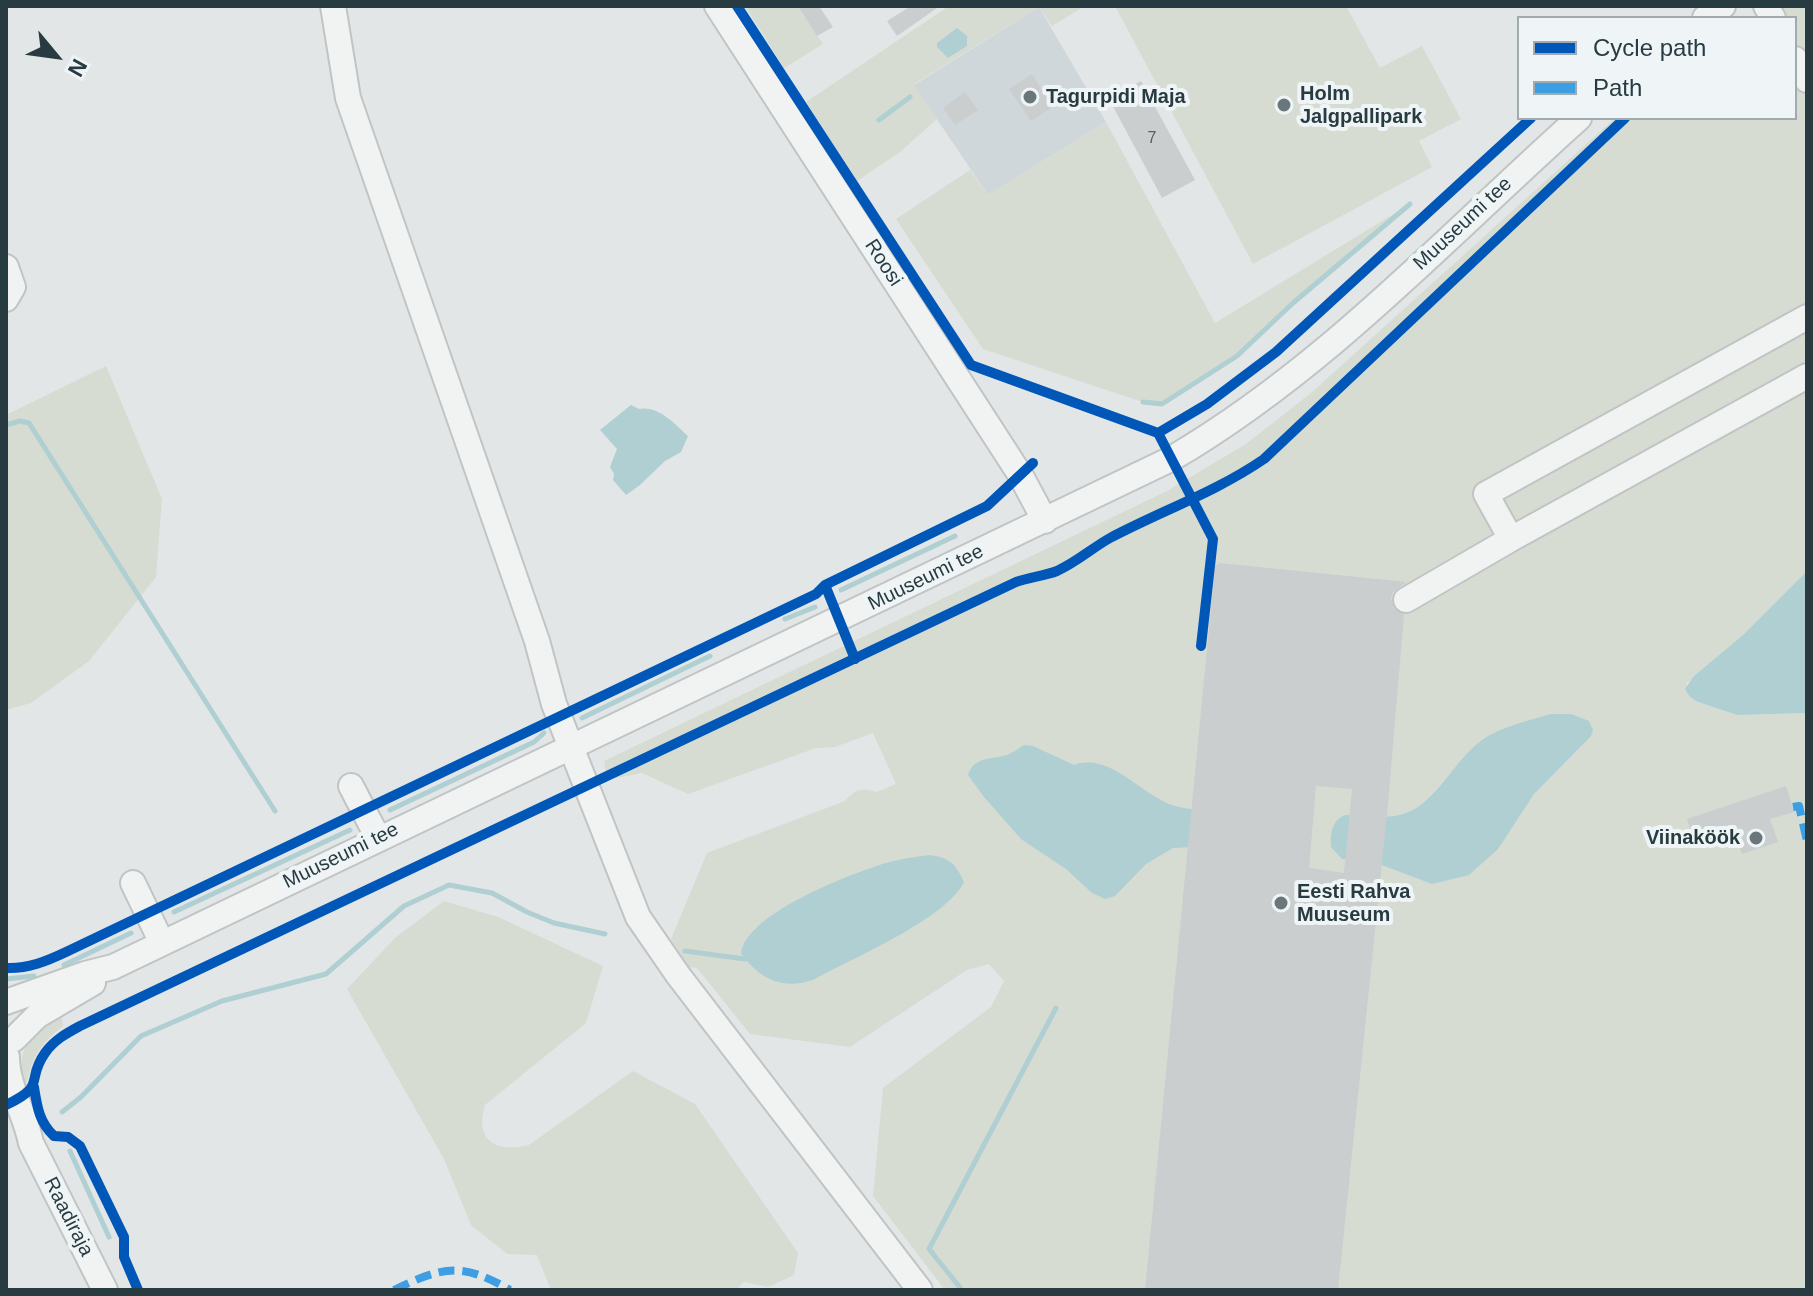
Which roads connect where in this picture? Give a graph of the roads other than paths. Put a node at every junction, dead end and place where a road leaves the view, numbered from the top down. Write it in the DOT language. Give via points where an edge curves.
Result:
graph roads {
  1 [pos="333,6"];
  2 [pos="717,6"];
  3 [pos="1797,62"];
  4 [pos="1807,80"];
  5 [pos="1577,120"];
  6 [pos="6,267"];
  7 [pos="6,299"];
  8 [pos="1807,317"];
  9 [pos="1807,376"];
  10 [pos="1045,521"];
  11 [pos="1511,539"];
  12 [pos="1406,600"];
  13 [pos="571,748"];
  14 [pos="351,786"];
  15 [pos="378,838"];
  16 [pos="133,883"];
  17 [pos="162,943"];
  18 [pos="113,967"];
  19 [pos="6,1002"];
  20 [pos="6,1010"];
  21 [pos="9,1051"];
  22 [pos="6,1115"];
  23 [pos="31,1143"];
  24 [pos="105,1290"];
  25 [pos="920,1290"];
  1 -- 13 [label="street" via="348,98"];
  2 -- 10 [label="street, Roosi"];
  3 -- 4 [label="street"];
  5 -- 10 [label="street, Muuseumi tee" via="1281,387 1171,459"];
  6 -- 7 [label="street" via="13,287"];
  8 -- 11 [label="street" via="1486,494"];
  9 -- 11 [label="street"];
  10 -- 13 [label="street, Muuseumi tee"];
  11 -- 12 [label="street"];
  13 -- 15 [label="street, Muuseumi tee"];
  13 -- 25 [label="street" via="638,917"];
  14 -- 15 [label="street"];
  15 -- 17 [label="street, Muuseumi tee"];
  16 -- 17 [label="street"];
  17 -- 18 [label="street, Muuseumi tee"];
  18 -- 19 [label="street, Muuseumi tee"];
  18 -- 21 [label="street, Muuseumi tee" via="37,1016"];
  20 -- 21 [label="street" via="14,1026"];
  21 -- 23 [label="street, Raadiraja" via="11,1085"];
  22 -- 23 [label="street, Raadiraja"];
  23 -- 24 [label="street, Raadiraja"];
}
